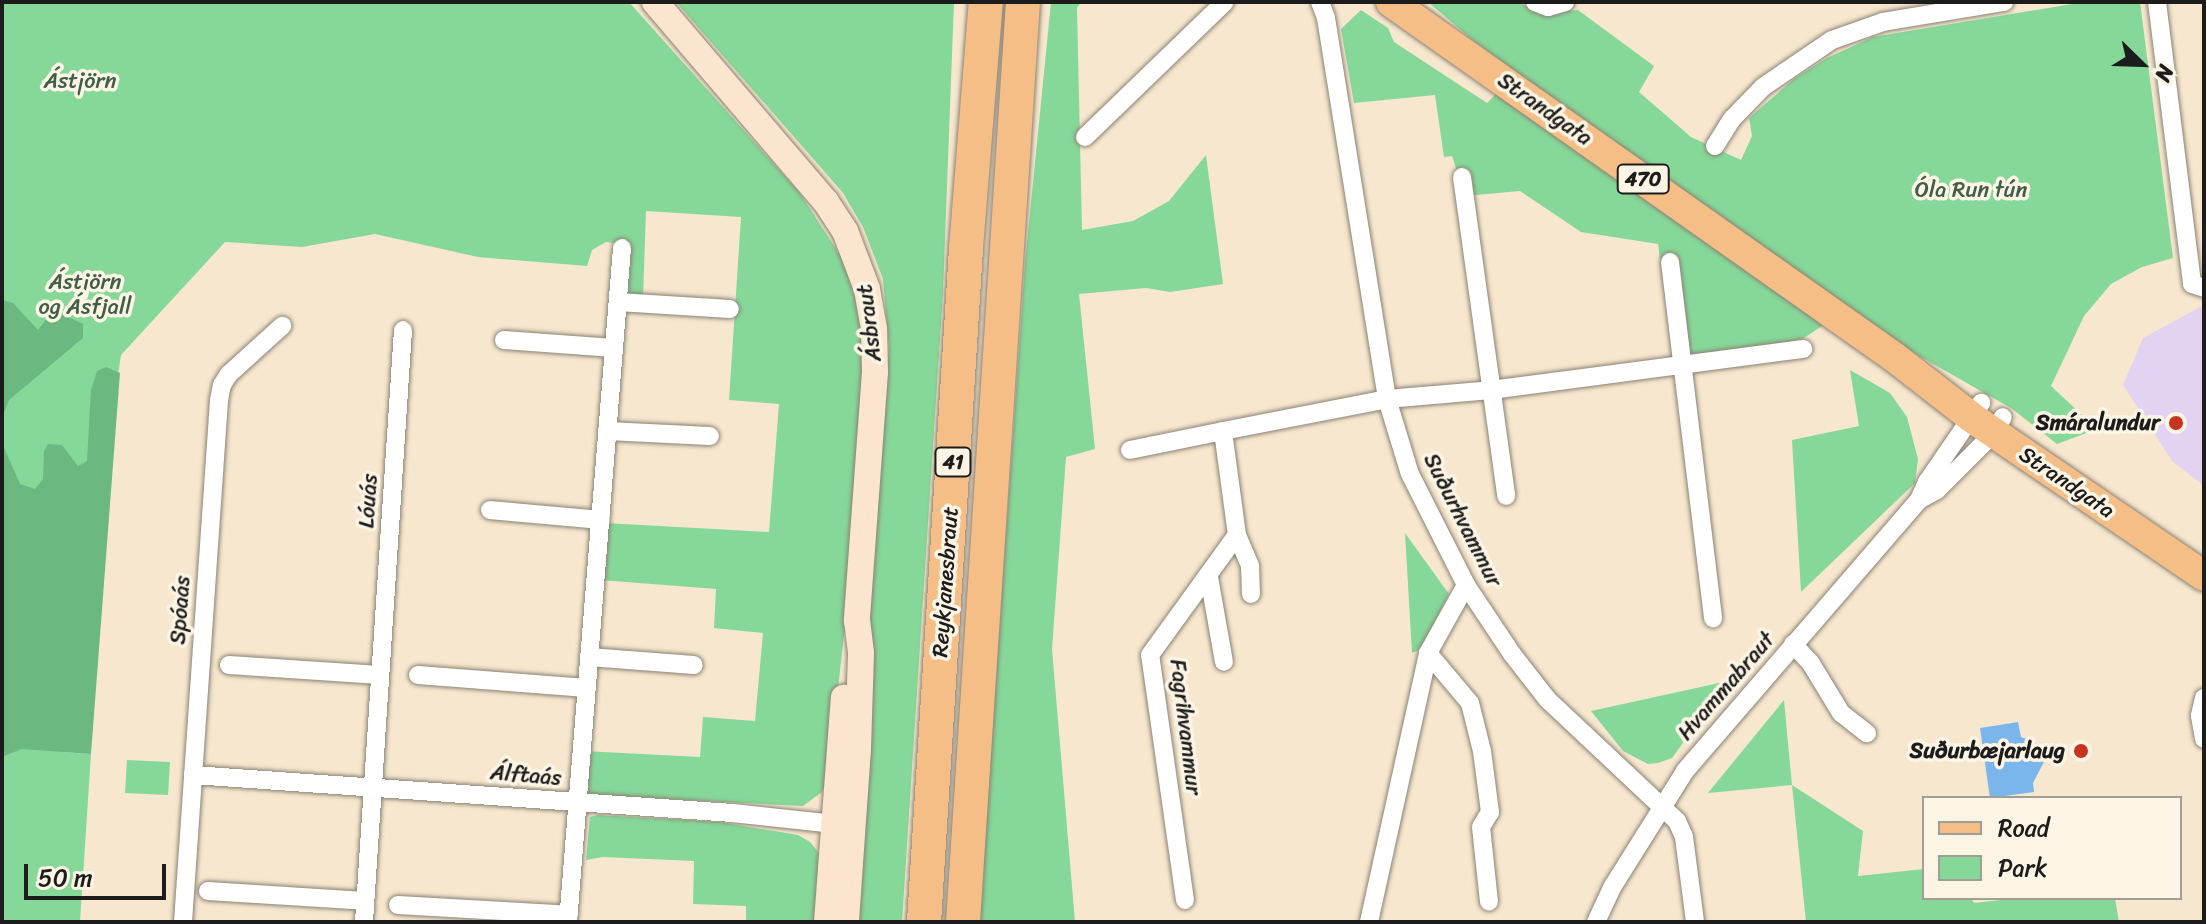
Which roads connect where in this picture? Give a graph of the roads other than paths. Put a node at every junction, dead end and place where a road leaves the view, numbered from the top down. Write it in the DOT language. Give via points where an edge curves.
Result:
graph roads {
  1 [pos="655,2"];
  2 [pos="986,2"];
  3 [pos="1023,2"];
  4 [pos="1225,2"];
  5 [pos="1320,2"];
  6 [pos="1391,2"];
  7 [pos="1535,2"];
  8 [pos="1565,2"];
  9 [pos="2004,2"];
  10 [pos="2157,2"];
  11 [pos="1085,137"];
  12 [pos="1715,146"];
  13 [pos="1462,177"];
  14 [pos="622,248"];
  15 [pos="1670,262"];
  16 [pos="2204,288"];
  17 [pos="618,302"];
  18 [pos="730,309"];
  19 [pos="282,326"];
  20 [pos="403,330"];
  21 [pos="504,340"];
  22 [pos="614,348"];
  23 [pos="1803,349"];
  24 [pos="1682,365"];
  25 [pos="1491,390"];
  26 [pos="1387,399"];
  27 [pos="1987,417"];
  28 [pos="607,431"];
  29 [pos="1223,431"];
  30 [pos="710,436"];
  31 [pos="1130,450"];
  32 [pos="1506,496"];
  33 [pos="1919,500"];
  34 [pos="490,510"];
  35 [pos="601,520"];
  36 [pos="1237,535"];
  37 [pos="2196,557"];
  38 [pos="1209,577"];
  39 [pos="1466,585"];
  40 [pos="2204,592"];
  41 [pos="1251,594"];
  42 [pos="1713,618"];
  43 [pos="1793,644"];
  44 [pos="1428,653"];
  45 [pos="589,657"];
  46 [pos="1224,662"];
  47 [pos="229,665"];
  48 [pos="694,665"];
  49 [pos="380,675"];
  50 [pos="418,675"];
  51 [pos="587,688"];
  52 [pos="2204,698"];
  53 [pos="1867,733"];
  54 [pos="2204,739"];
  55 [pos="193,775"];
  56 [pos="373,787"];
  57 [pos="578,803"];
  58 [pos="1661,806"];
  59 [pos="843,825"];
  60 [pos="208,891"];
  61 [pos="1185,900"];
  62 [pos="365,901"];
  63 [pos="1489,902"];
  64 [pos="398,905"];
  65 [pos="568,918"];
  66 [pos="183,922"];
  67 [pos="364,922"];
  68 [pos="827,922"];
  69 [pos="846,922"];
  70 [pos="924,922"];
  71 [pos="963,922"];
  72 [pos="1369,922"];
  73 [pos="1596,922"];
  74 [pos="1695,922"];
  1 -- 59 [label="street, Ásbraut" via="804,173 845,231 871,308 875,372 857,620 848,650"];
  2 -- 70 [label="highway, Reykjanesbraut / 41"];
  3 -- 71 [label="highway, Reykjanesbraut / 41"];
  4 -- 11 [label="street"];
  5 -- 26 [label="street, Suðurhvammur"];
  6 -- 27 [label="main road, Strandgata / 470"];
  7 -- 8 [label="street" via="1548,7"];
  9 -- 12 [label="street" via="1883,22 1832,40 1763,87"];
  10 -- 16 [label="street" via="2192,284"];
  13 -- 25 [label="street"];
  14 -- 17 [label="street"];
  15 -- 24 [label="street"];
  17 -- 18 [label="street"];
  17 -- 22 [label="street"];
  19 -- 55 [label="street, Spóaás" via="222,385"];
  20 -- 49 [label="street, Lóuás"];
  21 -- 22 [label="street"];
  22 -- 28 [label="street"];
  23 -- 24 [label="street"];
  24 -- 25 [label="street"];
  24 -- 42 [label="street"];
  25 -- 26 [label="street"];
  25 -- 32 [label="street"];
  26 -- 29 [label="street"];
  26 -- 39 [label="street, Suðurhvammur" via="1410,474"];
  27 -- 33 [label="street, Hvammabraut" via="1927,482"];
  27 -- 33 [label="street, Hvammabraut" via="1937,490"];
  27 -- 37 [label="main road, Strandgata / 470"];
  28 -- 30 [label="street"];
  28 -- 35 [label="street"];
  29 -- 31 [label="street"];
  29 -- 36 [label="street"];
  33 -- 43 [label="street, Hvammabraut"];
  34 -- 35 [label="street"];
  35 -- 45 [label="street"];
  36 -- 38 [label="street, Fagrihvammur"];
  36 -- 41 [label="street" via="1250,566"];
  37 -- 40 [label="main road, Strandgata"];
  38 -- 46 [label="street, Fagrihvammur"];
  38 -- 61 [label="street, Fagrihvammur" via="1150,655"];
  39 -- 44 [label="street"];
  39 -- 58 [label="street, Suðurhvammur" via="1548,700"];
  43 -- 53 [label="street" via="1841,713"];
  43 -- 58 [label="street, Hvammabraut"];
  44 -- 63 [label="street" via="1470,703 1482,751 1490,812 1481,827"];
  44 -- 72 [label="street"];
  45 -- 48 [label="street"];
  45 -- 51 [label="street"];
  47 -- 49 [label="street"];
  49 -- 56 [label="street, Lóuás"];
  50 -- 51 [label="street"];
  51 -- 57 [label="street"];
  52 -- 54 [label="street"];
  55 -- 56 [label="street, Álftaás"];
  55 -- 66 [label="street, Spóaás"];
  56 -- 57 [label="street, Álftaás"];
  56 -- 62 [label="street, Lóuás"];
  57 -- 59 [label="street, Álftaás"];
  57 -- 65 [label="street"];
  58 -- 73 [label="street, Hvammabraut"];
  58 -- 74 [label="street, Suðurhvammur" via="1684,837"];
  59 -- 68 [label="street, Ásbraut"];
  59 -- 69 [label="street, Ásbraut"];
  60 -- 62 [label="street"];
  62 -- 67 [label="street, Lóuás"];
  64 -- 65 [label="street"];
}
